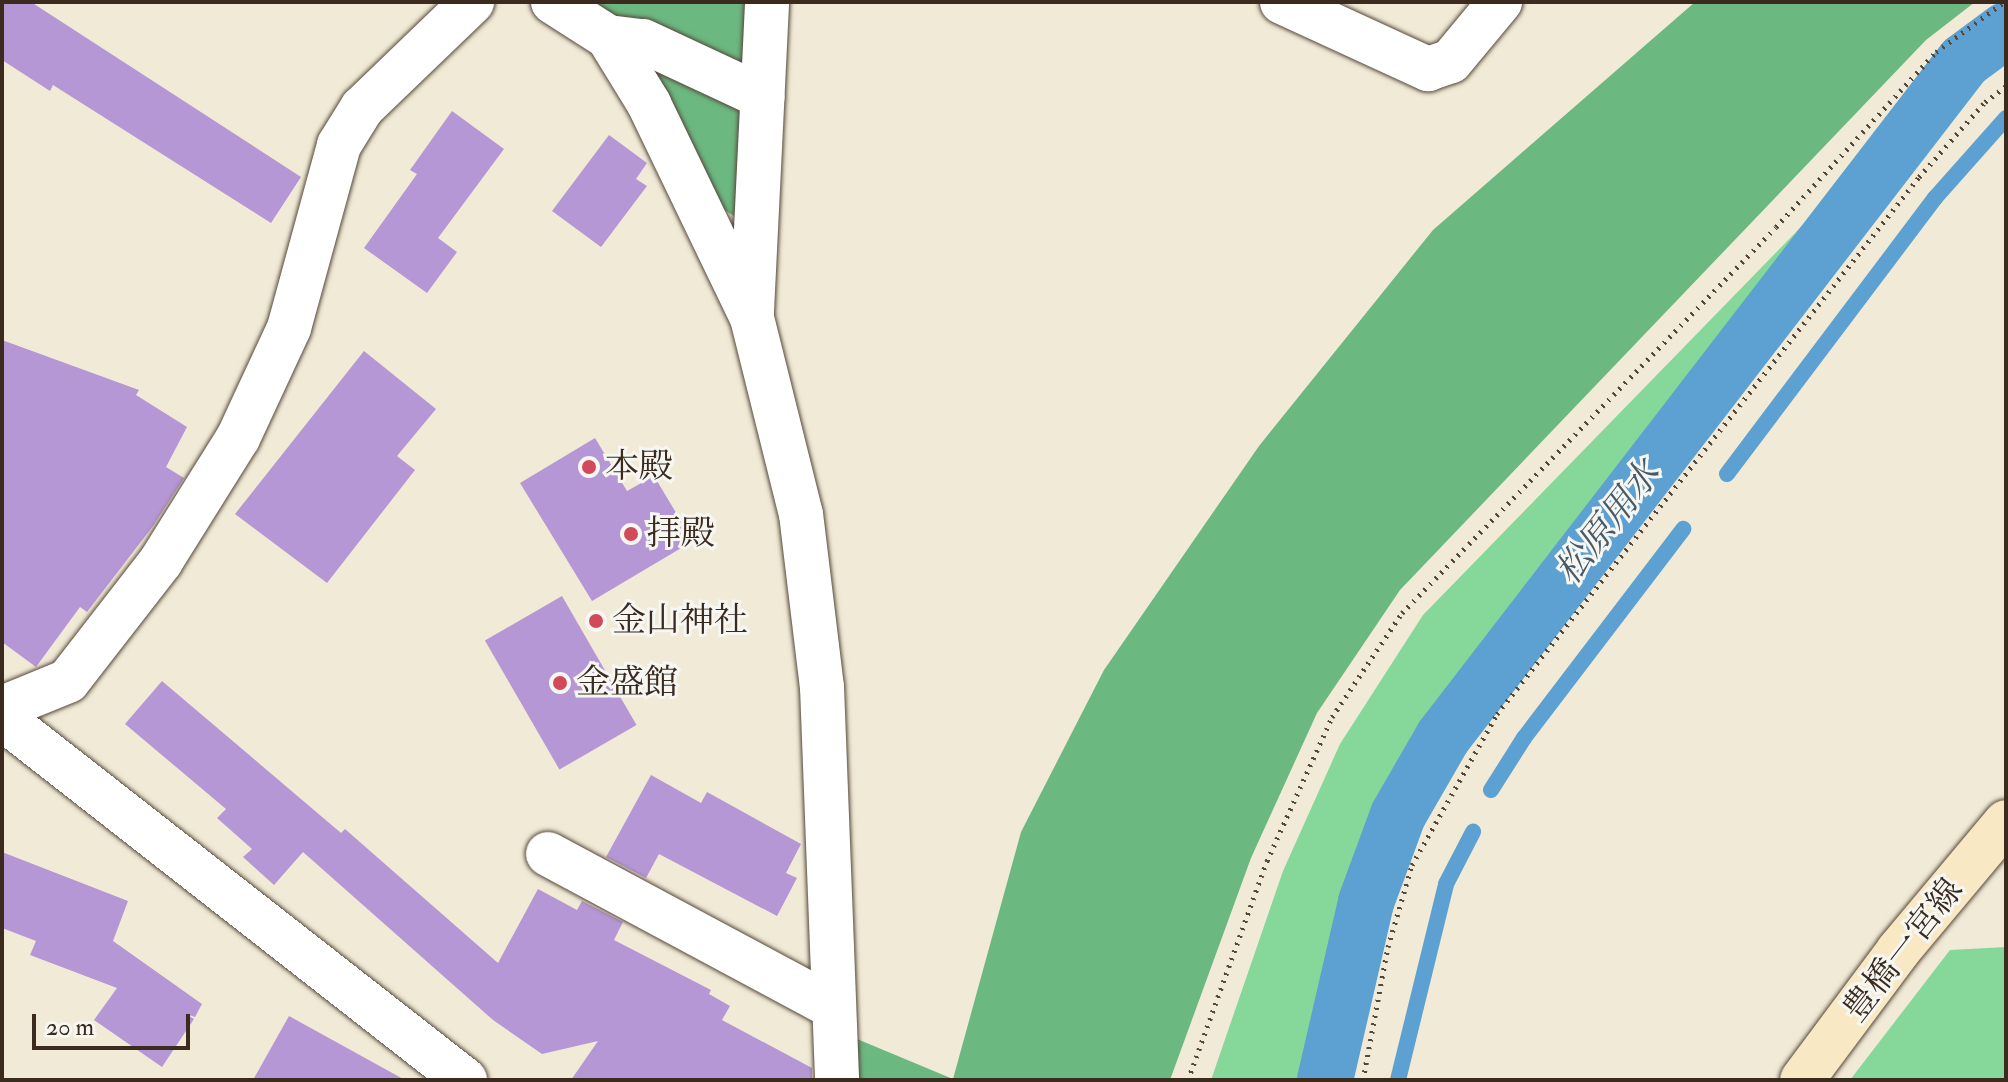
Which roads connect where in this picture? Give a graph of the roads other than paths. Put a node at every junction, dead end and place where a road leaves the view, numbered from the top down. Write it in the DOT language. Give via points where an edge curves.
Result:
graph roads {
  1 [pos="472,2"];
  2 [pos="553,2"];
  3 [pos="767,2"];
  4 [pos="1282,2"];
  5 [pos="1500,2"];
  6 [pos="608,37"];
  7 [pos="763,97"];
  8 [pos="752,318"];
  9 [pos="2,708"];
  10 [pos="2,718"];
  11 [pos="2006,822"];
  12 [pos="548,854"];
  13 [pos="832,1006"];
  14 [pos="465,1080"];
  15 [pos="837,1080"];
  16 [pos="1802,1080"];
  1 -- 9 [label="street" via="362,108 339,145 289,328 238,438 161,561 68,681"];
  2 -- 6 [label="street"];
  3 -- 7 [label="street"];
  4 -- 5 [label="street" via="1428,69 1451,61"];
  6 -- 7 [label="street" via="643,41"];
  6 -- 8 [label="street" via="649,104"];
  7 -- 8 [label="street"];
  8 -- 13 [label="street" via="801,514 822,687"];
  10 -- 14 [label="street"];
  11 -- 16 [label="main road, 豊橋一宮線" via="1898,951"];
  12 -- 13 [label="street"];
  13 -- 15 [label="street"];
}
